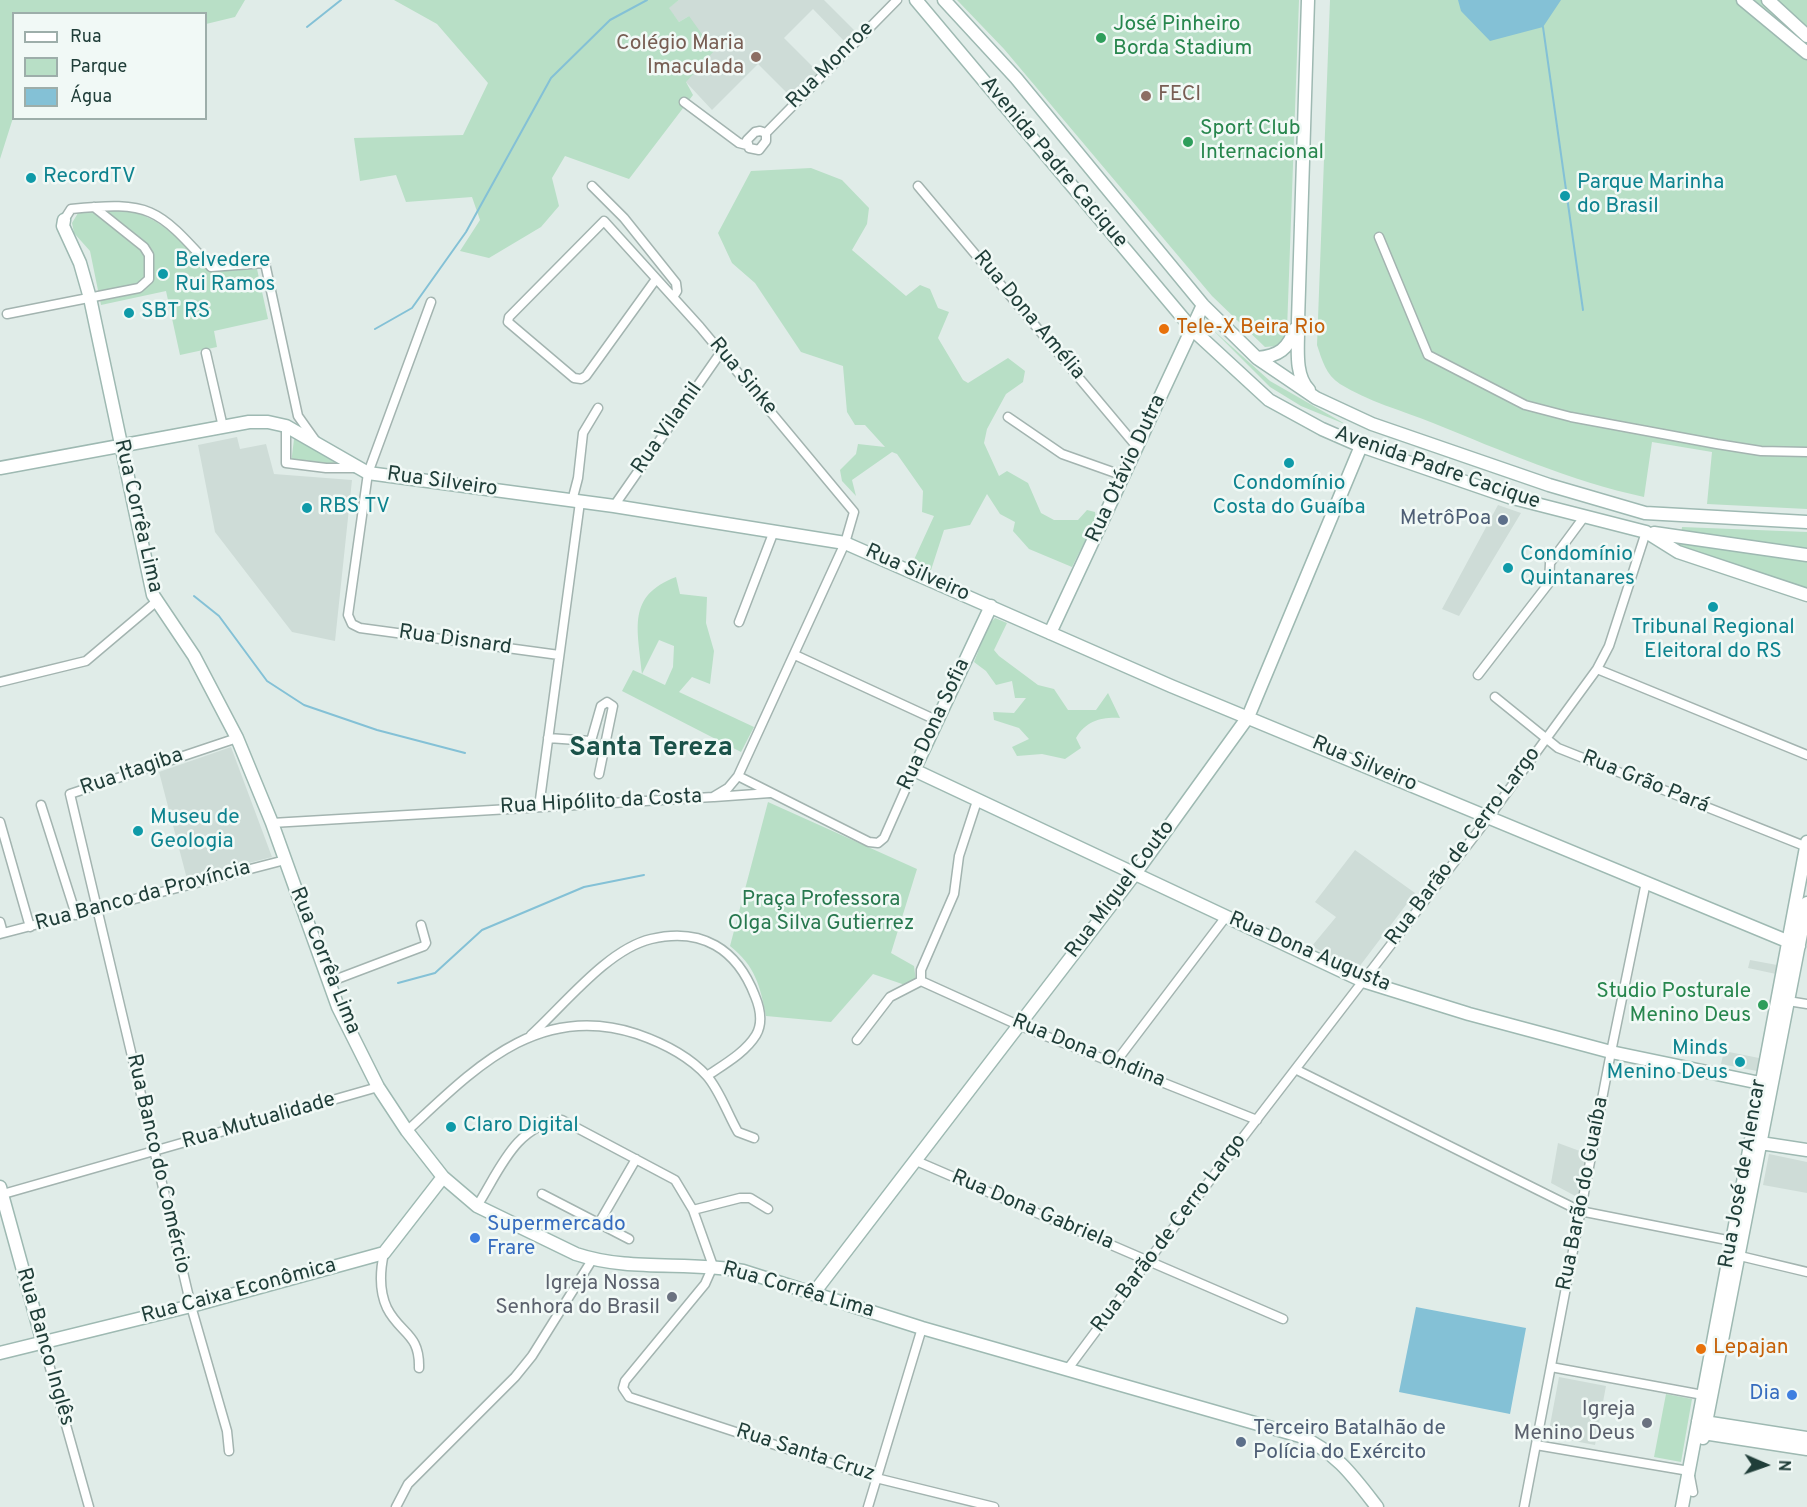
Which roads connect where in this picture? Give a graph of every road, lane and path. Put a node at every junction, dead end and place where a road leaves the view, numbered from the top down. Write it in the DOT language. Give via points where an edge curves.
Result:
graph roads {
  1 [pos="897,0"];
  2 [pos="916,0"];
  3 [pos="944,0"];
  4 [pos="1308,0"];
  5 [pos="1743,0"];
  6 [pos="1768,0"];
  7 [pos="1807,36"];
  8 [pos="1807,53"];
  9 [pos="684,102"];
  10 [pos="766,133"];
  11 [pos="747,145"];
  12 [pos="592,186"];
  13 [pos="918,186"];
  14 [pos="94,207"];
  15 [pos="64,220"];
  16 [pos="1379,237"];
  17 [pos="656,279"];
  18 [pos="673,297"];
  19 [pos="90,298"];
  20 [pos="431,302"];
  21 [pos="1203,305"];
  22 [pos="7,314"];
  23 [pos="1298,321"];
  24 [pos="1192,330"];
  25 [pos="721,352"];
  26 [pos="206,353"];
  27 [pos="1257,358"];
  28 [pos="1316,398"];
  29 [pos="597,408"];
  30 [pos="1008,417"];
  31 [pos="286,426"];
  32 [pos="223,427"];
  33 [pos="315,440"];
  34 [pos="120,445"];
  35 [pos="1362,446"];
  36 [pos="1137,447"];
  37 [pos="1807,453"];
  38 [pos="0,468"];
  39 [pos="364,470"];
  40 [pos="1124,476"];
  41 [pos="576,501"];
  42 [pos="614,506"];
  43 [pos="1584,517"];
  44 [pos="1807,522"];
  45 [pos="774,531"];
  46 [pos="1646,532"];
  47 [pos="845,543"];
  48 [pos="1807,555"];
  49 [pos="1807,595"];
  50 [pos="156,602"];
  51 [pos="991,606"];
  52 [pos="739,622"];
  53 [pos="1050,633"];
  54 [pos="559,655"];
  55 [pos="795,655"];
  56 [pos="1598,669"];
  57 [pos="1478,675"];
  58 [pos="0,682"];
  59 [pos="1495,697"];
  60 [pos="1248,717"];
  61 [pos="936,720"];
  62 [pos="237,738"];
  63 [pos="548,738"];
  64 [pos="1546,738"];
  65 [pos="1807,755"];
  66 [pos="914,770"];
  67 [pos="599,774"];
  68 [pos="738,776"];
  69 [pos="770,793"];
  70 [pos="713,797"];
  71 [pos="977,801"];
  72 [pos="41,805"];
  73 [pos="539,807"];
  74 [pos="1489,817"];
  75 [pos="0,822"];
  76 [pos="272,823"];
  77 [pos="1807,845"];
  78 [pos="285,860"];
  79 [pos="1134,875"];
  80 [pos="1646,882"];
  81 [pos="1807,903"];
  82 [pos="97,909"];
  83 [pos="76,915"];
  84 [pos="1225,918"];
  85 [pos="0,922"];
  86 [pos="421,925"];
  87 [pos="30,927"];
  88 [pos="2,934"];
  89 [pos="1793,944"];
  90 [pos="921,981"];
  91 [pos="1363,981"];
  92 [pos="329,982"];
  93 [pos="1788,1001"];
  94 [pos="1807,1004"];
  95 [pos="1018,1025"];
  96 [pos="531,1035"];
  97 [pos="857,1040"];
  98 [pos="1611,1052"];
  99 [pos="1115,1063"];
  100 [pos="1297,1070"];
  101 [pos="707,1077"];
  102 [pos="1760,1083"];
  103 [pos="378,1087"];
  104 [pos="1257,1120"];
  105 [pos="407,1131"];
  106 [pos="754,1138"];
  107 [pos="1755,1142"];
  108 [pos="1807,1150"];
  109 [pos="154,1152"];
  110 [pos="636,1160"];
  111 [pos="914,1160"];
  112 [pos="443,1177"];
  113 [pos="1,1192"];
  114 [pos="542,1194"];
  115 [pos="477,1206"];
  116 [pos="693,1209"];
  117 [pos="768,1209"];
  118 [pos="1580,1211"];
  119 [pos="599,1223"];
  120 [pos="629,1239"];
  121 [pos="1737,1242"];
  122 [pos="384,1253"];
  123 [pos="1740,1256"];
  124 [pos="592,1260"];
  125 [pos="1148,1261"];
  126 [pos="713,1266"];
  127 [pos="1807,1272"];
  128 [pos="813,1294"];
  129 [pos="191,1306"];
  130 [pos="1283,1319"];
  131 [pos="922,1328"];
  132 [pos="43,1343"];
  133 [pos="0,1353"];
  134 [pos="1551,1367"];
  135 [pos="419,1368"];
  136 [pos="1067,1370"];
  137 [pos="1702,1395"];
  138 [pos="1701,1427"];
  139 [pos="1807,1438"];
  140 [pos="1536,1445"];
  141 [pos="1807,1449"];
  142 [pos="229,1451"];
  143 [pos="1689,1471"];
  144 [pos="876,1478"];
  145 [pos="1693,1492"];
  146 [pos="89,1507"];
  147 [pos="396,1507"];
  148 [pos="868,1507"];
  149 [pos="994,1507"];
  150 [pos="1377,1507"];
  151 [pos="1524,1507"];
  152 [pos="1682,1507"];
  153 [pos="1690,1507"];
  1 -- 10 [label="street, Rua Monroe"];
  2 -- 24 [label="street, Avenida Padre Cacique"];
  3 -- 21 [label="street, Avenida Padre Cacique" via="1016,78"];
  4 -- 23 [label="street"];
  5 -- 8 [label="street"];
  6 -- 7 [label="street"];
  9 -- 11 [label="street"];
  10 -- 11 [label="street, Rua Monroe" via="755,132"];
  10 -- 11 [label="street, Rua Monroe" via="766,141 759,150"];
  12 -- 18 [label="street" via="619,212 676,283"];
  13 -- 36 [label="street, Rua Dona Amélia"];
  14 -- 15 [label="street" via="71,209"];
  14 -- 19 [label="street" via="144,247 150,270 149,279 139,288"];
  14 -- 33 [label="street" via="120,205 149,210 173,225 211,267 265,263 298,416"];
  15 -- 19 [label="street, Rua Corrêa Lima"];
  16 -- 37 [label="street" via="1428,355 1525,405 1721,445"];
  17 -- 17 [label="street, Rua Sinke" via="581,379 574,378 508,322 604,220"];
  17 -- 18 [label="street, Rua Sinke"];
  18 -- 25 [label="street, Rua Sinke"];
  19 -- 22 [label="street"];
  19 -- 34 [label="street, Rua Corrêa Lima"];
  20 -- 39 [label="street"];
  21 -- 24 [label="street, Rua Otávio Dutra"];
  21 -- 27 [label="street, Avenida Padre Cacique"];
  23 -- 27 [label="street" via="1290,344 1280,353"];
  23 -- 28 [label="street" via="1301,379"];
  24 -- 35 [label="street, Avenida Padre Cacique" via="1269,399"];
  24 -- 36 [label="street, Rua Otávio Dutra"];
  25 -- 42 [label="street, Rua Vilamil"];
  25 -- 47 [label="street, Rua Sinke" via="851,506 854,519"];
  26 -- 32 [label="street"];
  27 -- 28 [label="street, Avenida Padre Cacique"];
  28 -- 44 [label="street, Avenida Padre Cacique" via="1372,424 1549,485 1645,513"];
  29 -- 41 [label="street" via="583,433"];
  30 -- 40 [label="street" via="1062,454"];
  31 -- 32 [label="street, Rua Silveiro" via="268,422"];
  31 -- 33 [label="street, Rua Silveiro"];
  31 -- 39 [label="street" via="286,463"];
  32 -- 34 [label="street, Rua Silveiro"];
  33 -- 39 [label="street, Rua Silveiro"];
  34 -- 38 [label="street, Rua Silveiro"];
  34 -- 50 [label="street, Rua Corrêa Lima"];
  35 -- 43 [label="street, Avenida Padre Cacique" via="1509,497"];
  35 -- 60 [label="street, Rua Miguel Couto"];
  36 -- 40 [label="street, Rua Otávio Dutra"];
  39 -- 41 [label="street, Rua Silveiro"];
  39 -- 54 [label="street, Rua Disnard" via="348,615 352,624"];
  40 -- 53 [label="street, Rua Otávio Dutra"];
  41 -- 42 [label="street, Rua Silveiro"];
  41 -- 54 [label="street"];
  42 -- 45 [label="street, Rua Silveiro"];
  43 -- 46 [label="street, Avenida Padre Cacique"];
  43 -- 57 [label="street" via="1550,563 1549,583"];
  45 -- 47 [label="street, Rua Silveiro"];
  45 -- 52 [label="street"];
  46 -- 48 [label="street"];
  46 -- 49 [label="street, Avenida Padre Cacique" via="1678,552"];
  46 -- 56 [label="street, Rua Barão de Cerro Largo"];
  47 -- 51 [label="street, Rua Silveiro"];
  47 -- 55 [label="street, Rua Hipólito da Costa"];
  50 -- 58 [label="street" via="86,661"];
  50 -- 62 [label="street, Rua Corrêa Lima" via="194,656"];
  51 -- 53 [label="street, Rua Silveiro"];
  51 -- 61 [label="street, Rua Dona Sofia"];
  53 -- 60 [label="street, Rua Silveiro"];
  54 -- 63 [label="street"];
  55 -- 61 [label="street"];
  55 -- 68 [label="street, Rua Hipólito da Costa"];
  56 -- 64 [label="street, Rua Barão de Cerro Largo"];
  56 -- 65 [label="street"];
  59 -- 64 [label="street, Rua Grão Pará"];
  60 -- 74 [label="street, Rua Silveiro"];
  60 -- 79 [label="street, Rua Miguel Couto"];
  61 -- 66 [label="street, Rua Dona Sofia"];
  62 -- 76 [label="street, Rua Corrêa Lima"];
  62 -- 82 [label="street, Rua Itagiba" via="70,794"];
  63 -- 67 [label="street" via="591,741 601,706 607,702 613,706"];
  63 -- 73 [label="street"];
  64 -- 74 [label="street, Rua Barão de Cerro Largo"];
  64 -- 77 [label="street, Rua Grão Pará" via="1558,748"];
  66 -- 69 [label="street, Rua Dona Sofia" via="884,838 878,843"];
  66 -- 71 [label="street, Rua Dona Augusta"];
  68 -- 69 [label="street"];
  68 -- 70 [label="street, Rua Hipólito da Costa"];
  69 -- 70 [label="street"];
  70 -- 73 [label="street, Rua Hipólito da Costa"];
  71 -- 79 [label="street, Rua Dona Augusta"];
  71 -- 90 [label="street" via="959,856 954,894 921,970"];
  72 -- 83 [label="street"];
  73 -- 76 [label="street, Rua Hipólito da Costa"];
  74 -- 80 [label="street, Rua Silveiro"];
  74 -- 91 [label="street, Rua Barão de Cerro Largo"];
  75 -- 87 [label="street"];
  76 -- 78 [label="street, Rua Corrêa Lima"];
  77 -- 89 [label="street, Rua José de Alencar"];
  78 -- 82 [label="street, Rua Banco da Província"];
  78 -- 92 [label="street, Rua Corrêa Lima"];
  79 -- 84 [label="street, Rua Dona Augusta"];
  79 -- 95 [label="street, Rua Miguel Couto"];
  80 -- 89 [label="street, Rua Silveiro"];
  80 -- 98 [label="street, Rua Barão do Guaíba"];
  81 -- 89 [label="street, Rua José de Alencar"];
  82 -- 83 [label="street, Rua Banco da Província"];
  82 -- 109 [label="street, Rua Banco do Comércio"];
  83 -- 87 [label="street, Rua Banco da Província"];
  84 -- 91 [label="street, Rua Dona Augusta"];
  84 -- 99 [label="street"];
  85 -- 88 [label="street"];
  86 -- 92 [label="street" via="424,946"];
  87 -- 88 [label="street, Rua Banco da Província"];
  89 -- 93 [label="street, Rua José de Alencar"];
  89 -- 102 [label="street, Rua José de Alencar"];
  90 -- 95 [label="street, Rua Dona Ondina"];
  90 -- 97 [label="street" via="890,997"];
  91 -- 98 [label="street, Rua Dona Augusta"];
  91 -- 100 [label="street, Rua Barão de Cerro Largo"];
  92 -- 103 [label="street, Rua Corrêa Lima"];
  93 -- 94 [label="street"];
  93 -- 107 [label="street, Rua José de Alencar"];
  95 -- 99 [label="street, Rua Dona Ondina"];
  95 -- 111 [label="street, Rua Miguel Couto"];
  96 -- 101 [label="street" via="573,1026 627,1031 672,1047"];
  96 -- 101 [label="street" via="614,956 650,939 689,937 705,941 735,959 746,973 760,1017 757,1034 745,1048"];
  96 -- 105 [label="street" via="477,1067"];
  98 -- 102 [label="street, Rua Dona Augusta"];
  98 -- 118 [label="street, Rua Barão do Guaíba"];
  99 -- 104 [label="street, Rua Dona Ondina"];
  100 -- 104 [label="street, Rua Barão de Cerro Largo"];
  100 -- 118 [label="street"];
  101 -- 106 [label="street" via="738,1132"];
  102 -- 107 [label="street, Rua José de Alencar"];
  103 -- 105 [label="street, Rua Corrêa Lima"];
  103 -- 109 [label="street, Rua Mutualidade"];
  104 -- 125 [label="street, Rua Barão de Cerro Largo"];
  105 -- 112 [label="street, Rua Corrêa Lima"];
  107 -- 108 [label="street"];
  107 -- 121 [label="street, Rua José de Alencar"];
  109 -- 113 [label="street, Rua Mutualidade"];
  109 -- 129 [label="street, Rua Banco do Comércio"];
  110 -- 115 [label="street" via="562,1120 545,1122 518,1140"];
  110 -- 116 [label="street" via="675,1180"];
  110 -- 119 [label="street"];
  111 -- 125 [label="street, Rua Dona Gabriela"];
  111 -- 128 [label="street, Rua Miguel Couto"];
  112 -- 115 [label="street, Rua Corrêa Lima"];
  112 -- 122 [label="street"];
  113 -- 132 [label="street, Rua Banco Inglês"];
  114 -- 119 [label="street"];
  115 -- 124 [label="street, Rua Corrêa Lima"];
  116 -- 117 [label="street" via="740,1198 750,1198"];
  116 -- 126 [label="street"];
  118 -- 121 [label="street"];
  118 -- 134 [label="street, Rua Barão do Guaíba"];
  119 -- 120 [label="street"];
  121 -- 123 [label="street, Rua José de Alencar"];
  121 -- 137 [label="street, Rua José de Alencar"];
  122 -- 129 [label="street, Rua Caixa Econômica"];
  122 -- 135 [label="street" via="381,1279 387,1307 415,1341"];
  123 -- 127 [label="street"];
  123 -- 138 [label="street, Rua José de Alencar"];
  124 -- 126 [label="street, Rua Corrêa Lima" via="632,1266"];
  124 -- 147 [label="street" via="532,1356 408,1484"];
  125 -- 130 [label="street, Rua Dona Gabriela"];
  125 -- 136 [label="street, Rua Barão de Cerro Largo"];
  126 -- 128 [label="street, Rua Corrêa Lima" via="743,1270"];
  126 -- 144 [label="street, Rua Santa Cruz" via="705,1284 625,1381 623,1388 629,1397"];
  128 -- 131 [label="street, Rua Corrêa Lima"];
  129 -- 132 [label="street, Rua Caixa Econômica"];
  129 -- 142 [label="street, Rua Banco do Comércio" via="227,1431"];
  131 -- 136 [label="street, Rua Corrêa Lima"];
  131 -- 144 [label="street"];
  132 -- 133 [label="street, Rua Caixa Econômica"];
  132 -- 146 [label="street, Rua Banco Inglês"];
  134 -- 137 [label="street"];
  134 -- 140 [label="street, Rua Barão do Guaíba"];
  136 -- 150 [label="street, Rua Corrêa Lima" via="1300,1436 1341,1462"];
  137 -- 138 [label="street, Rua José de Alencar"];
  138 -- 139 [label="street"];
  138 -- 141 [label="street"];
  138 -- 143 [label="street, Rua José de Alencar"];
  138 -- 145 [label="street"];
  140 -- 143 [label="street"];
  140 -- 151 [label="street, Rua Barão do Guaíba"];
  143 -- 145 [label="street"];
  143 -- 152 [label="street, Rua José de Alencar"];
  144 -- 148 [label="street"];
  144 -- 149 [label="street, Rua Santa Cruz"];
  145 -- 153 [label="street"];
}
